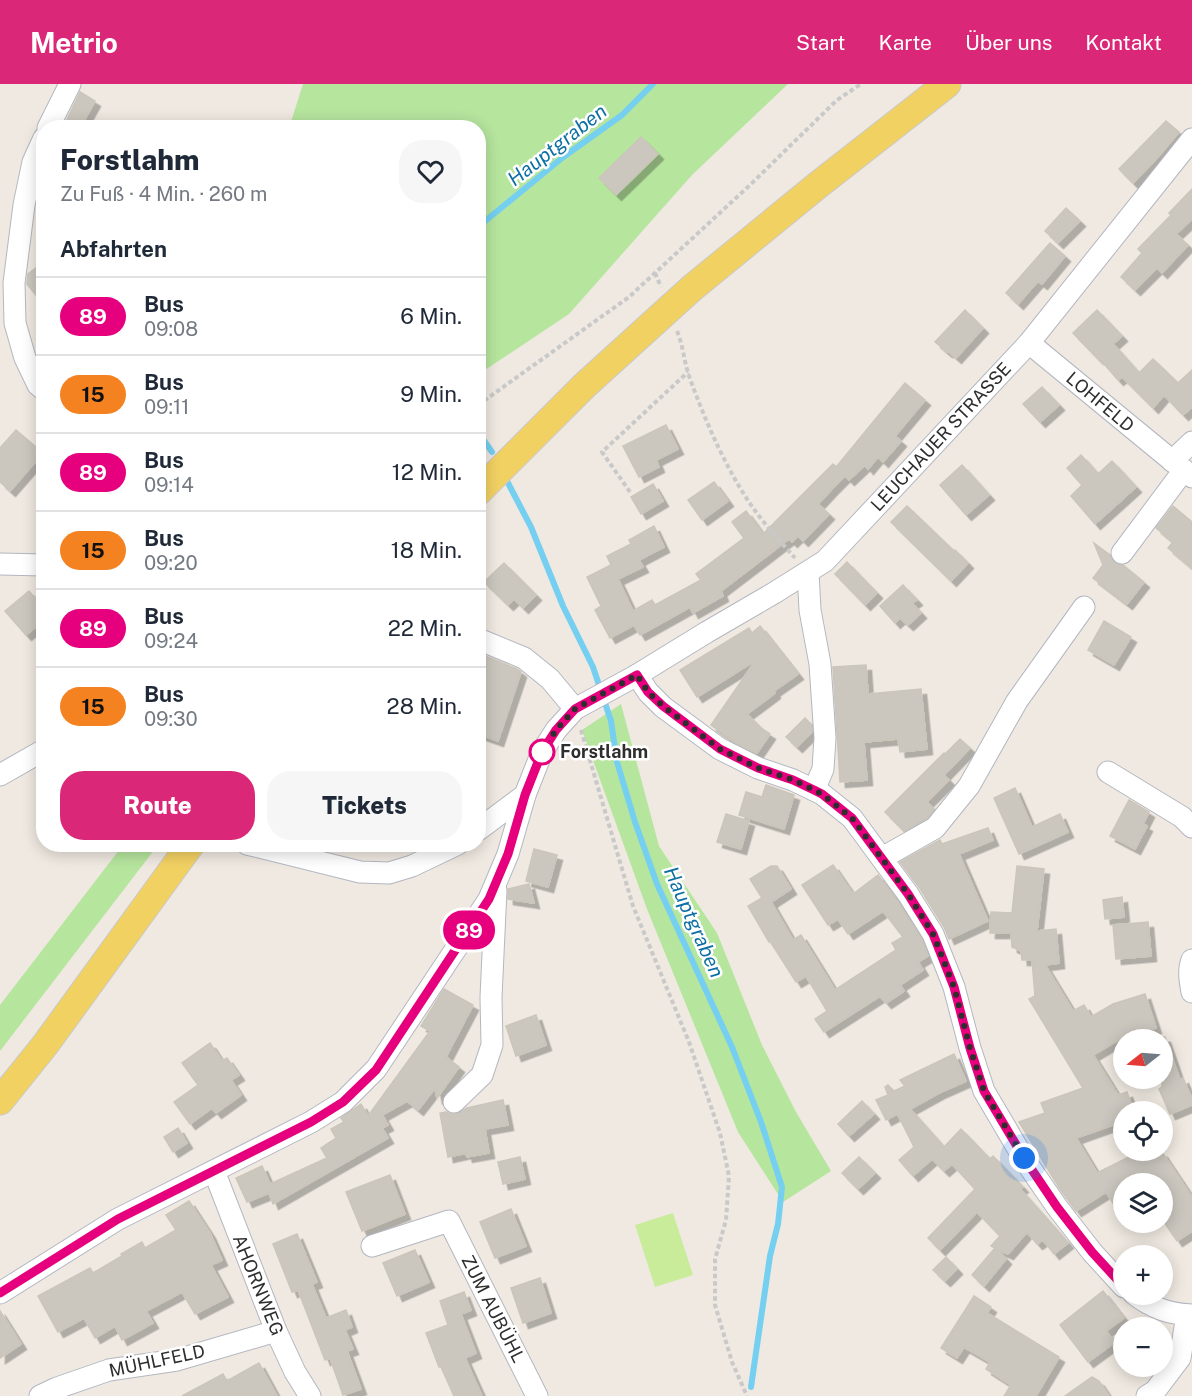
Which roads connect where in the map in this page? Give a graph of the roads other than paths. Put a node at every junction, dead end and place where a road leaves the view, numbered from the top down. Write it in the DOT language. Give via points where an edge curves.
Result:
graph roads {
  1 [pos="70,84"];
  2 [pos="947,84"];
  3 [pos="52,120"];
  4 [pos="1192,139"];
  5 [pos="36,155"];
  6 [pos="1029,343"];
  7 [pos="36,381"];
  8 [pos="1192,442"];
  9 [pos="1183,469"];
  10 [pos="486,484"];
  11 [pos="1122,553"];
  12 [pos="0,564"];
  13 [pos="36,565"];
  14 [pos="808,572"];
  15 [pos="1083,607"];
  16 [pos="486,642"];
  17 [pos="637,675"];
  18 [pos="575,709"];
  19 [pos="36,755"];
  20 [pos="1108,772"];
  21 [pos="0,775"];
  22 [pos="814,790"];
  23 [pos="525,795"];
  24 [pos="486,824"];
  25 [pos="1192,826"];
  26 [pos="185,852"];
  27 [pos="279,852"];
  28 [pos="441,852"];
  29 [pos="882,858"];
  30 [pos="497,880"];
  31 [pos="1192,960"];
  32 [pos="1192,992"];
  33 [pos="0,1101"];
  34 [pos="454,1102"];
  35 [pos="214,1171"];
  36 [pos="372,1246"];
  37 [pos="1113,1275"];
  38 [pos="0,1293"];
  39 [pos="1148,1305"];
  40 [pos="1190,1315"];
  41 [pos="276,1331"];
  42 [pos="1187,1340"];
  43 [pos="40,1396"];
  44 [pos="310,1396"];
  45 [pos="537,1396"];
  46 [pos="1147,1396"];
  1 -- 3 [label="street"];
  2 -- 10 [label="main road" via="692,288 584,386"];
  4 -- 6 [label="street, LEUCHAUER STRASSE"];
  5 -- 7 [label="street" via="24,205 14,284 15,323"];
  6 -- 9 [label="street, LOHFELD"];
  6 -- 14 [label="street, LEUCHAUER STRASSE" via="825,561"];
  8 -- 9 [label="street"];
  9 -- 11 [label="street"];
  12 -- 13 [label="street"];
  14 -- 17 [label="street, LEUCHAUER STRASSE"];
  14 -- 22 [label="street" via="825,738 823,769"];
  15 -- 29 [label="street" via="1017,701 969,786 935,828"];
  16 -- 18 [label="street" via="524,658 550,679"];
  17 -- 18 [label="street, LEUCHAUER STRASSE"];
  17 -- 22 [label="street" via="663,706 720,749"];
  18 -- 23 [label="street, LEUCHAUER STRASSE" via="542,752"];
  19 -- 21 [label="street"];
  20 -- 25 [label="street"];
  22 -- 29 [label="street" via="852,818"];
  23 -- 24 [label="street"];
  23 -- 30 [label="street, LEUCHAUER STRASSE"];
  26 -- 33 [label="main road"];
  27 -- 28 [label="street" via="360,872 389,873"];
  29 -- 37 [label="street" via="933,934 954,987 984,1091 1057,1207"];
  30 -- 34 [label="street" via="492,1045 482,1075"];
  30 -- 35 [label="street, LEUCHAUER STRASSE" via="489,899 376,1070 343,1102 311,1122"];
  31 -- 32 [label="street"];
  35 -- 38 [label="street, LEUCHAUER STRASSE" via="118,1219"];
  35 -- 41 [label="street, AHORNWEG"];
  36 -- 45 [label="street, ZUM AUBÜHL" via="449,1221"];
  39 -- 40 [label="street"];
  40 -- 42 [label="street"];
  41 -- 43 [label="street, MÜHLFELD" via="177,1360 109,1370"];
  41 -- 44 [label="street, AHORNWEG"];
  42 -- 46 [label="street" via="1180,1358"];
}
